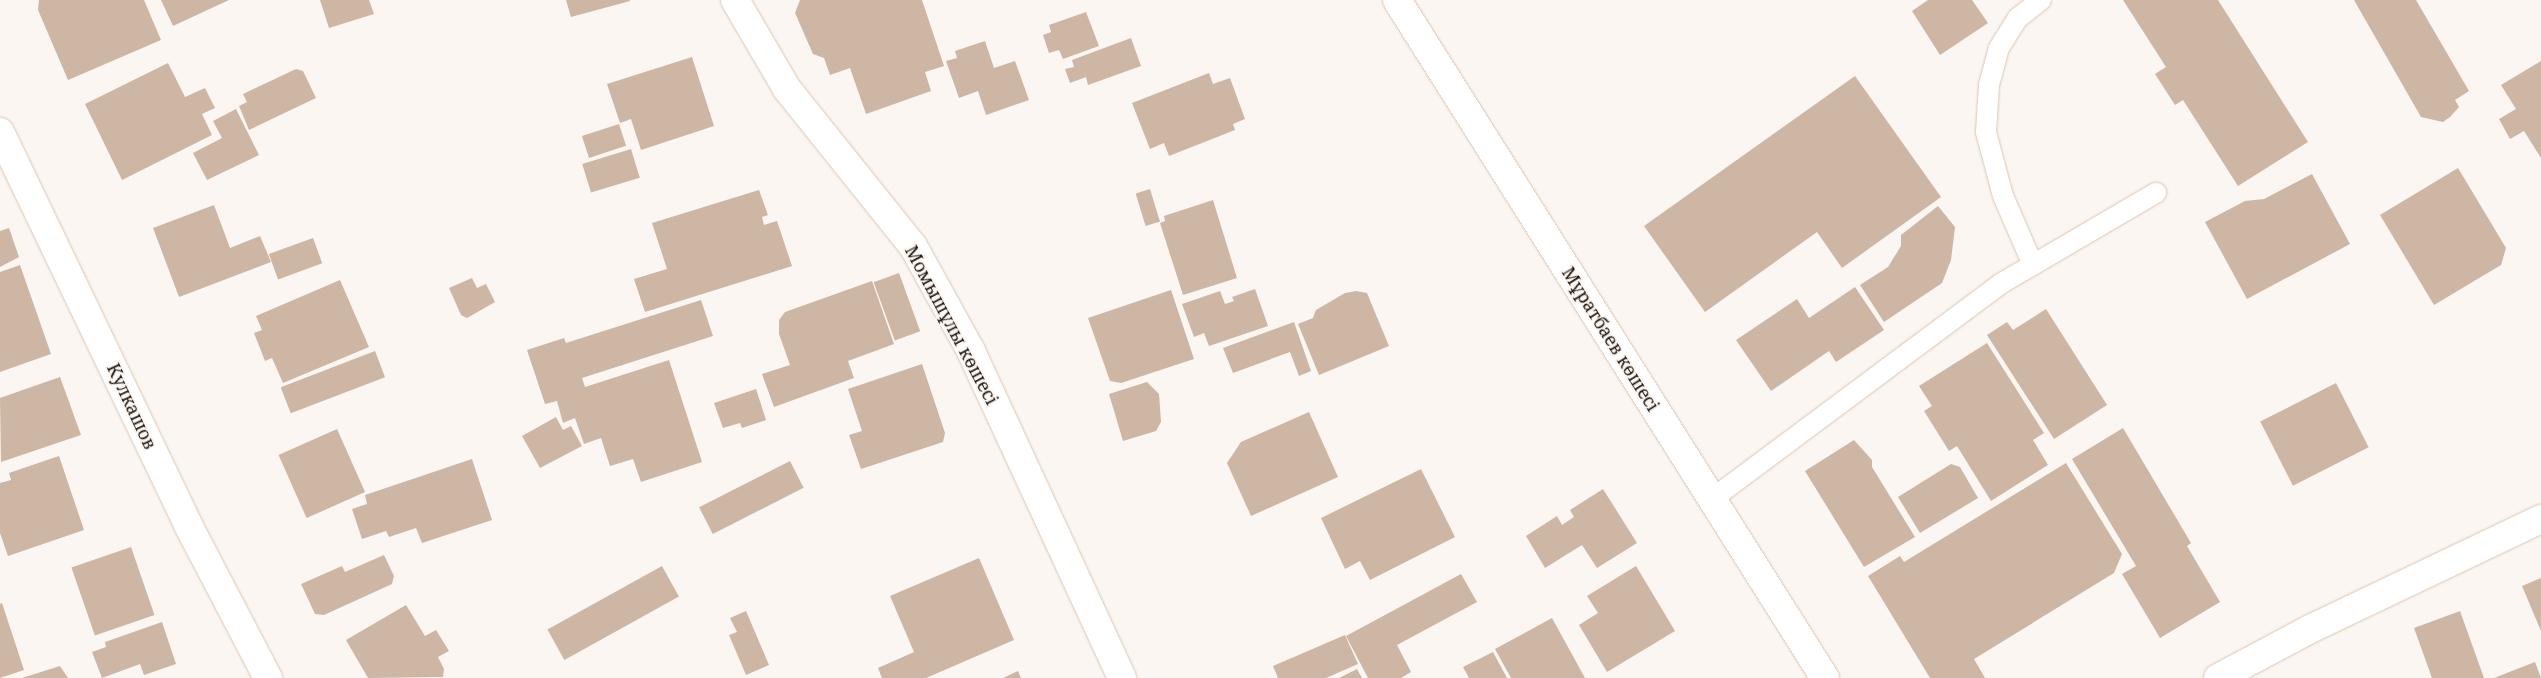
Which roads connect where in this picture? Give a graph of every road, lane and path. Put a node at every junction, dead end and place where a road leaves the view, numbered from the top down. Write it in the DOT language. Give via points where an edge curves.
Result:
graph roads {
  1 [pos="735,0"];
  2 [pos="1397,0"];
  3 [pos="2041,0"];
  4 [pos="0,132"];
  5 [pos="2156,193"];
  6 [pos="2033,265"];
  7 [pos="1712,499"];
  8 [pos="2541,518"];
  9 [pos="268,678"];
  10 [pos="1122,678"];
  11 [pos="1825,678"];
  12 [pos="2218,678"];
  1 -- 10 [label="street, Момышұлы көшесі" via="787,89 913,246 971,351"];
  2 -- 7 [label="street, Мұратбаев көшесі"];
  3 -- 6 [label="lane" via="2018,18 1999,48 1989,85 1986,132 2003,196"];
  4 -- 9 [label="street, Кулкашов" via="188,525"];
  5 -- 6 [label="lane"];
  6 -- 7 [label="lane" via="2000,284"];
  7 -- 11 [label="street, Мұратбаев көшесі"];
  8 -- 12 [label="street" via="2310,629"];
}
